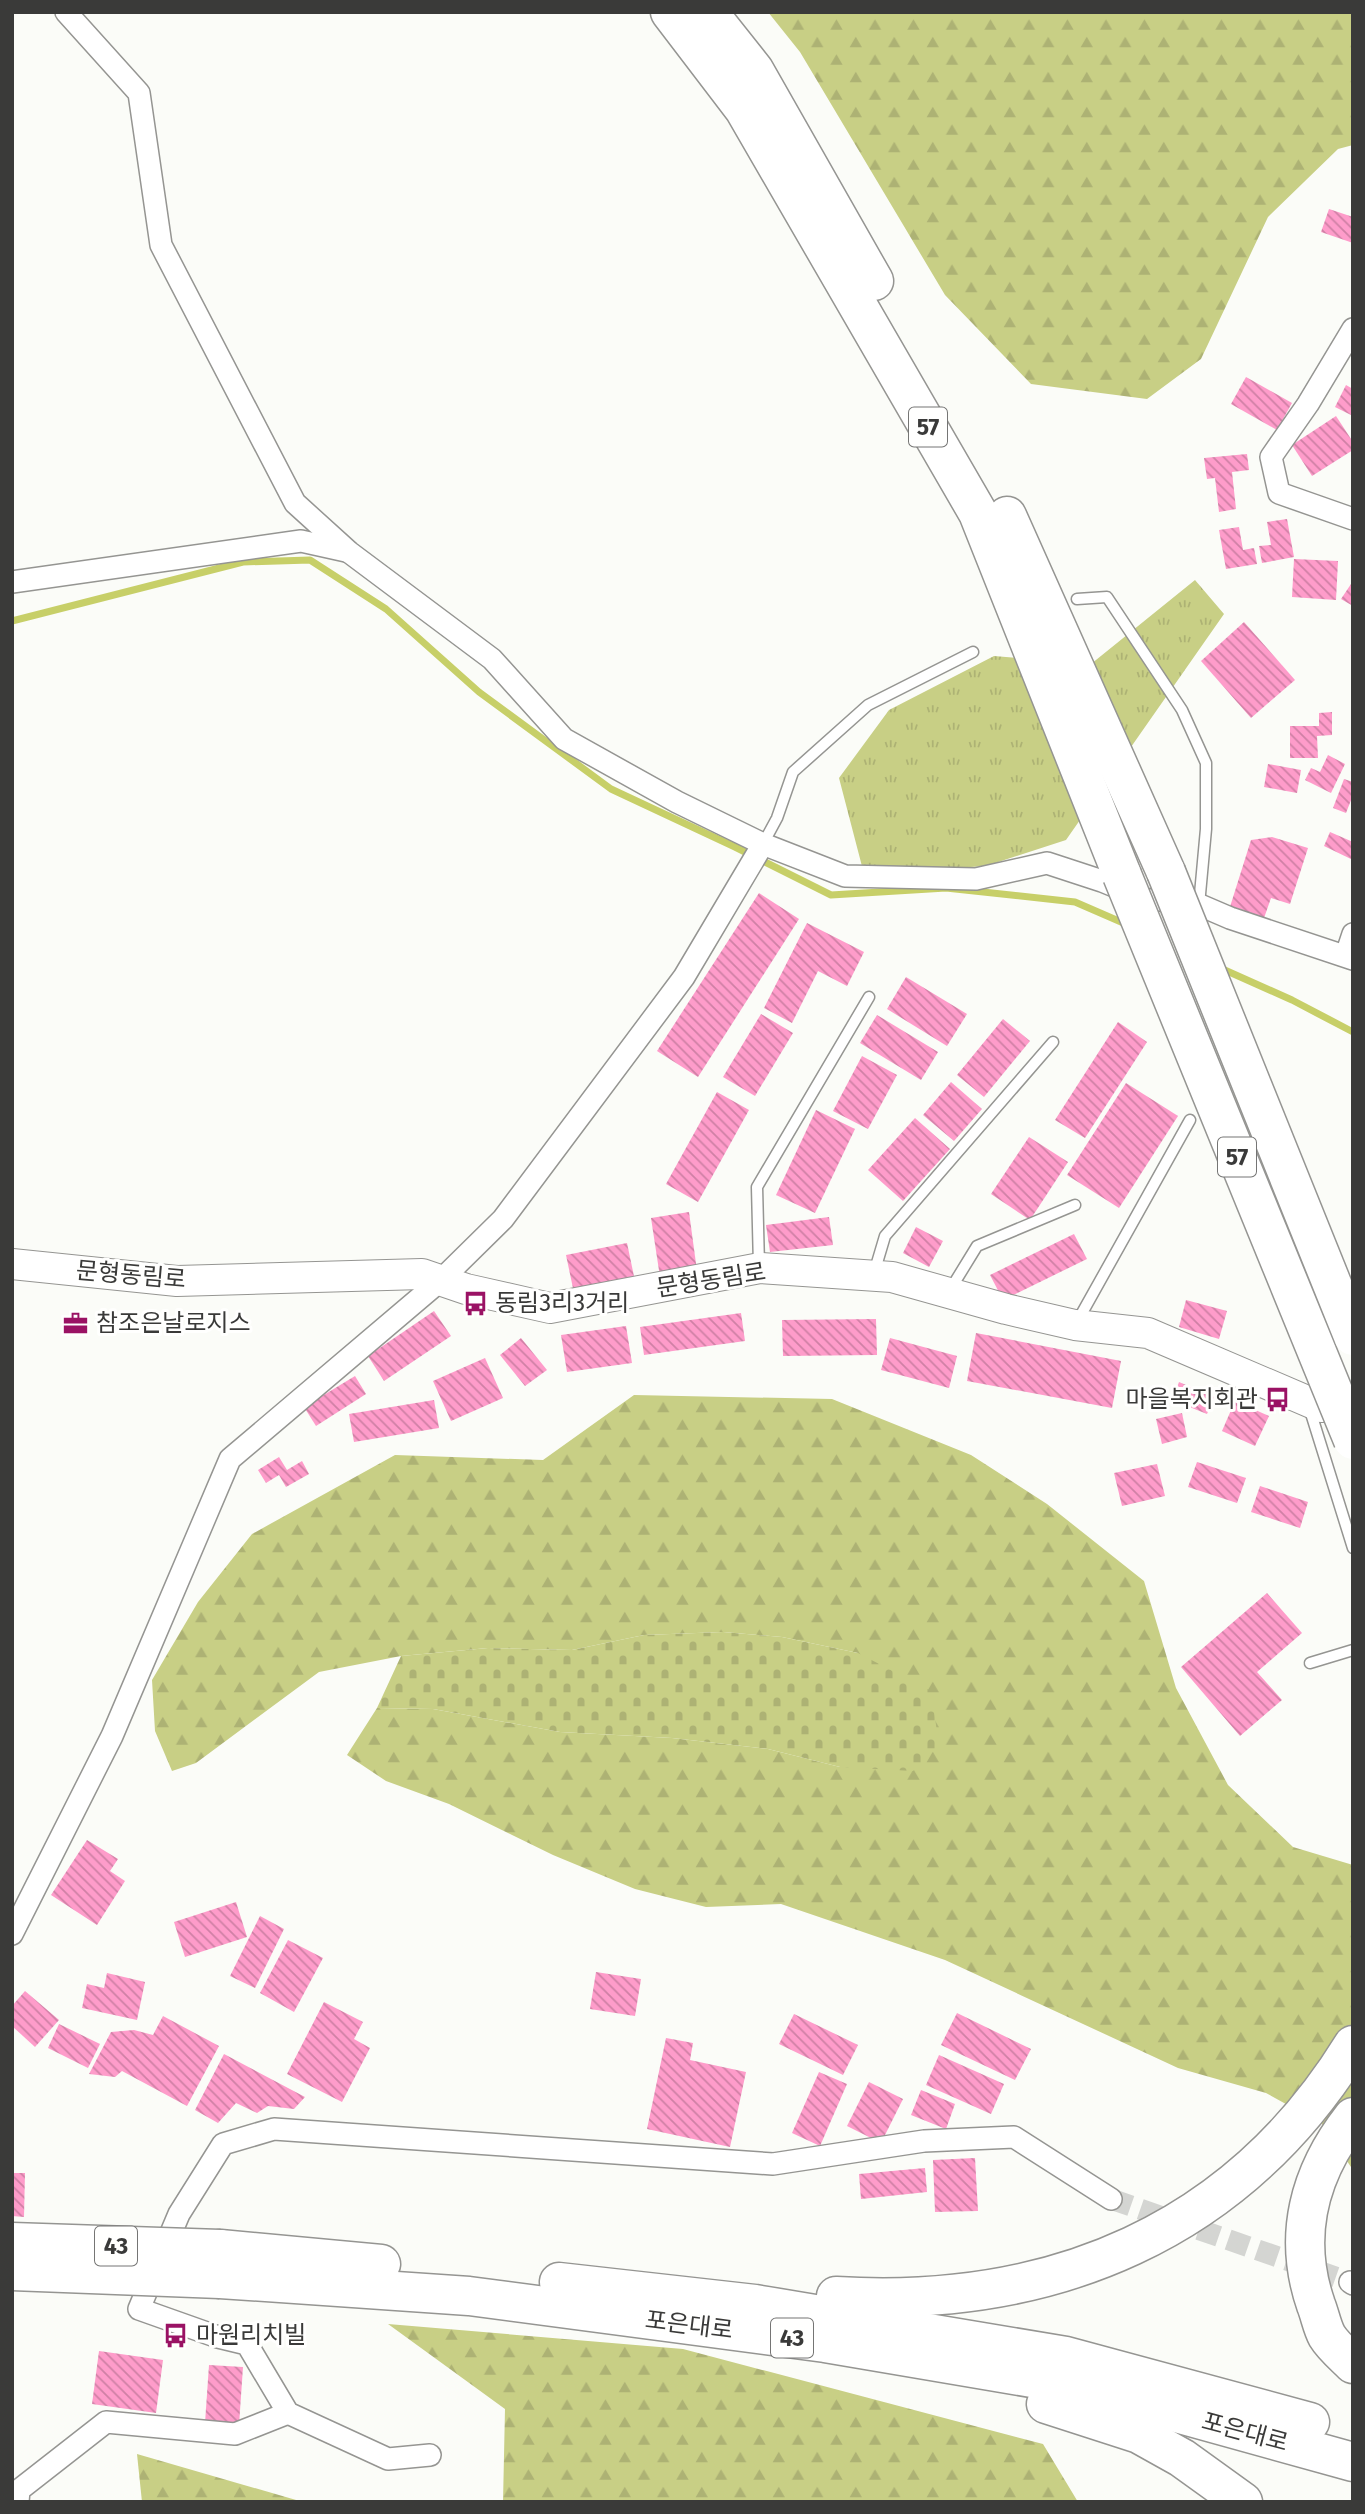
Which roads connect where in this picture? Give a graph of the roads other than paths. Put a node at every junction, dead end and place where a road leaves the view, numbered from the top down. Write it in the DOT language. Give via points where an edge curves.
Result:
graph roads {
  1 [pos="66,12"];
  2 [pos="670,12"];
  3 [pos="708,12"];
  4 [pos="1353,329"];
  5 [pos="1353,519"];
  6 [pos="349,552"];
  7 [pos="12,582"];
  8 [pos="1077,599"];
  9 [pos="973,652"];
  10 [pos="762,844"];
  11 [pos="1199,905"];
  12 [pos="1353,934"];
  13 [pos="1349,957"];
  14 [pos="869,997"];
  15 [pos="1053,1042"];
  16 [pos="1190,1121"];
  17 [pos="1075,1205"];
  18 [pos="12,1264"];
  19 [pos="760,1268"];
  20 [pos="873,1275"];
  21 [pos="441,1280"];
  22 [pos="949,1293"];
  23 [pos="1075,1325"];
  24 [pos="1353,1336"];
  25 [pos="1307,1401"];
  26 [pos="1353,1406"];
  27 [pos="1353,1440"];
  28 [pos="1353,1548"];
  29 [pos="1353,1650"];
  30 [pos="1310,1663"];
  31 [pos="12,1934"];
  32 [pos="1353,2045"];
  33 [pos="1353,2117"];
  34 [pos="1111,2199"];
  35 [pos="12,2242"];
  36 [pos="220,2264"];
  37 [pos="12,2271"];
  38 [pos="517,2277"];
  39 [pos="825,2343"];
  40 [pos="1353,2364"];
  41 [pos="288,2413"];
  42 [pos="1353,2434"];
  43 [pos="430,2455"];
  44 [pos="1353,2462"];
  45 [pos="16,2494"];
  46 [pos="1243,2502"];
  1 -- 6 [label="street" via="139,93 161,245 295,503"];
  2 -- 27 [label="highway, 57, bridge" via="744,109 978,513"];
  3 -- 24 [label="highway, 57, bridge" via="754,70 997,495 1166,872"];
  4 -- 5 [label="street" via="1271,457 1279,493"];
  6 -- 7 [label="street" via="301,541"];
  6 -- 10 [label="street" via="492,659 564,739"];
  8 -- 11 [label="lane" via="1107,597 1182,710 1206,763"];
  9 -- 10 [label="lane" via="868,705 793,772"];
  10 -- 11 [label="street" via="845,876 976,879 1047,863 1149,900 1188,900"];
  10 -- 21 [label="street" via="684,977 503,1219"];
  11 -- 13 [label="street"];
  12 -- 13 [label="street"];
  14 -- 19 [label="lane" via="757,1187"];
  15 -- 20 [label="lane" via="885,1236"];
  16 -- 23 [label="lane"];
  17 -- 22 [label="lane" via="977,1246"];
  18 -- 21 [label="street, 문형동림로" via="177,1281 422,1273"];
  19 -- 20 [label="street, 문형동림로"];
  19 -- 21 [label="street, 문형동림로" via="551,1308"];
  20 -- 22 [label="street, 문형동림로"];
  21 -- 31 [label="street" via="230,1459 112,1736"];
  22 -- 23 [label="street, 문형동림로"];
  23 -- 25 [label="street, 문형동림로" via="1148,1332"];
  25 -- 26 [label="street, 문형동림로" via="1321,1407"];
  25 -- 28 [label="lane"];
  29 -- 30 [label="lane"];
  32 -- 38 [label="highway" via="1337,2071 1262,2160 1212,2201 1148,2240 1041,2279 958,2294 882,2299"];
  33 -- 40 [label="highway" via="1317,2175 1307,2216 1306,2253 1312,2292 1327,2336"];
  34 -- 41 [label="street" via="1014,2137 924,2141 773,2164 274,2129 223,2144 179,2214 139,2309 247,2344"];
  35 -- 36 [label="highway, 43, bridge"];
  36 -- 37 [label="highway, 포은대로 / 43, bridge"];
  36 -- 38 [label="highway, 포은대로 / 43"];
  36 -- 39 [label="highway, 포은대로 / 43"];
  38 -- 42 [label="highway, 포은대로 / 43" via="755,2304 1066,2356"];
  39 -- 44 [label="highway, 포은대로 / 43" via="1079,2386"];
  39 -- 46 [label="highway" via="1073,2411 1139,2434"];
  41 -- 43 [label="street" via="388,2459"];
  41 -- 45 [label="street" via="235,2434 106,2422"];
}
